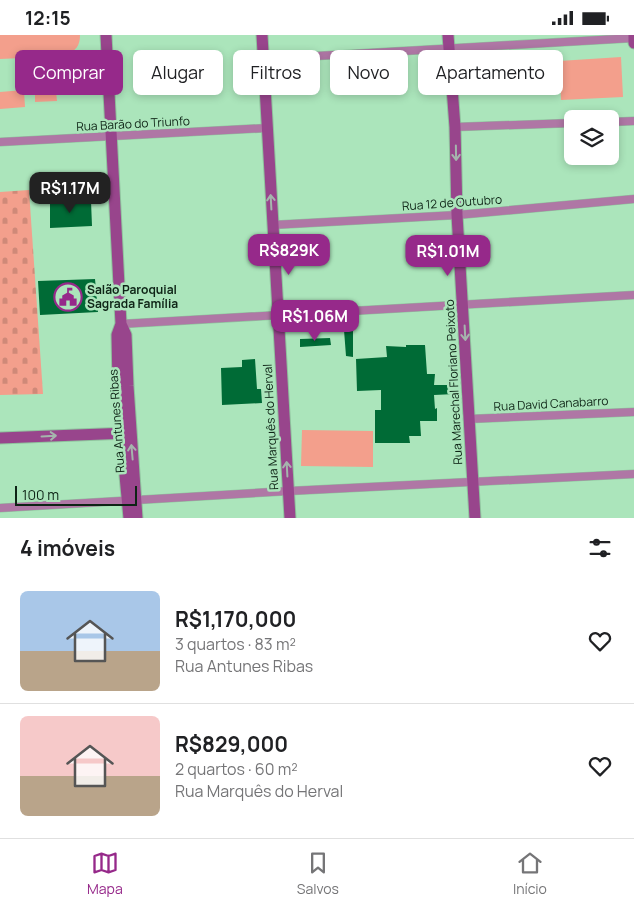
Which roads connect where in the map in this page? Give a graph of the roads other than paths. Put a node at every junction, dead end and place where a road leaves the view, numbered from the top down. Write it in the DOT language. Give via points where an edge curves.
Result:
graph roads {
  1 [pos="106,35"];
  2 [pos="262,35"];
  3 [pos="448,35"];
  4 [pos="634,37"];
  5 [pos="634,43"];
  6 [pos="449,48"];
  7 [pos="263,50"];
  8 [pos="320,56"];
  9 [pos="265,95"];
  10 [pos="634,121"];
  11 [pos="619,122"];
  12 [pos="564,123"];
  13 [pos="455,127"];
  14 [pos="267,128"];
  15 [pos="111,137"];
  16 [pos="0,143"];
  17 [pos="634,199"];
  18 [pos="457,215"];
  19 [pos="272,225"];
  20 [pos="634,295"];
  21 [pos="463,304"];
  22 [pos="278,315"];
  23 [pos="121,324"];
  24 [pos="634,411"];
  25 [pos="470,419"];
  26 [pos="126,433"];
  27 [pos="0,438"];
  28 [pos="634,473"];
  29 [pos="473,482"];
  30 [pos="289,491"];
  31 [pos="132,500"];
  32 [pos="0,507"];
  33 [pos="129,518"];
  34 [pos="138,518"];
  35 [pos="290,518"];
  36 [pos="475,518"];
  1 -- 15 [label="street, Rua Antunes Ribas"];
  2 -- 7 [label="street, Rua Marquês do Herval"];
  3 -- 6 [label="street, Rua Marechal Floriano Peixoto"];
  4 -- 5 [label="street"];
  4 -- 6 [label="street"];
  6 -- 8 [label="street"];
  6 -- 13 [label="street, Rua Marechal Floriano Peixoto"];
  9 -- 14 [label="street, Rua Marquês do Herval"];
  10 -- 11 [label="street"];
  12 -- 13 [label="street"];
  13 -- 18 [label="street, Rua Marechal Floriano Peixoto, one-way"];
  14 -- 15 [label="street, Rua Barão do Triunfo"];
  19 -- 14 [label="street, Rua Marquês do Herval, one-way"];
  15 -- 16 [label="street, Rua Barão do Triunfo"];
  15 -- 23 [label="street, Rua Antunes Ribas"];
  17 -- 18 [label="street, Rua 12 de Outubro"];
  18 -- 19 [label="street, Rua 12 de Outubro"];
  18 -- 21 [label="street, Rua Marechal Floriano Peixoto"];
  19 -- 22 [label="street, Rua Marquês do Herval"];
  20 -- 21 [label="street"];
  21 -- 22 [label="street"];
  21 -- 25 [label="street, Rua Marechal Floriano Peixoto, one-way"];
  22 -- 23 [label="street"];
  30 -- 22 [label="street, Rua Marquês do Herval, one-way"];
  23 -- 26 [label="street, Rua Antunes Ribas" via="117,335"];
  24 -- 25 [label="street, Rua David Canabarro"];
  25 -- 29 [label="street, Rua Marechal Floriano Peixoto"];
  27 -- 26 [label="street, one-way"];
  26 -- 31 [label="street, Rua Antunes Ribas"];
  28 -- 29 [label="street"];
  29 -- 30 [label="street"];
  29 -- 36 [label="street, Rua Marechal Floriano Peixoto"];
  30 -- 31 [label="street"];
  30 -- 35 [label="street, Rua Marquês do Herval"];
  31 -- 32 [label="street"];
  31 -- 33 [label="street, Rua Antunes Ribas"];
  31 -- 34 [label="street, Rua Antunes Ribas"];
}
